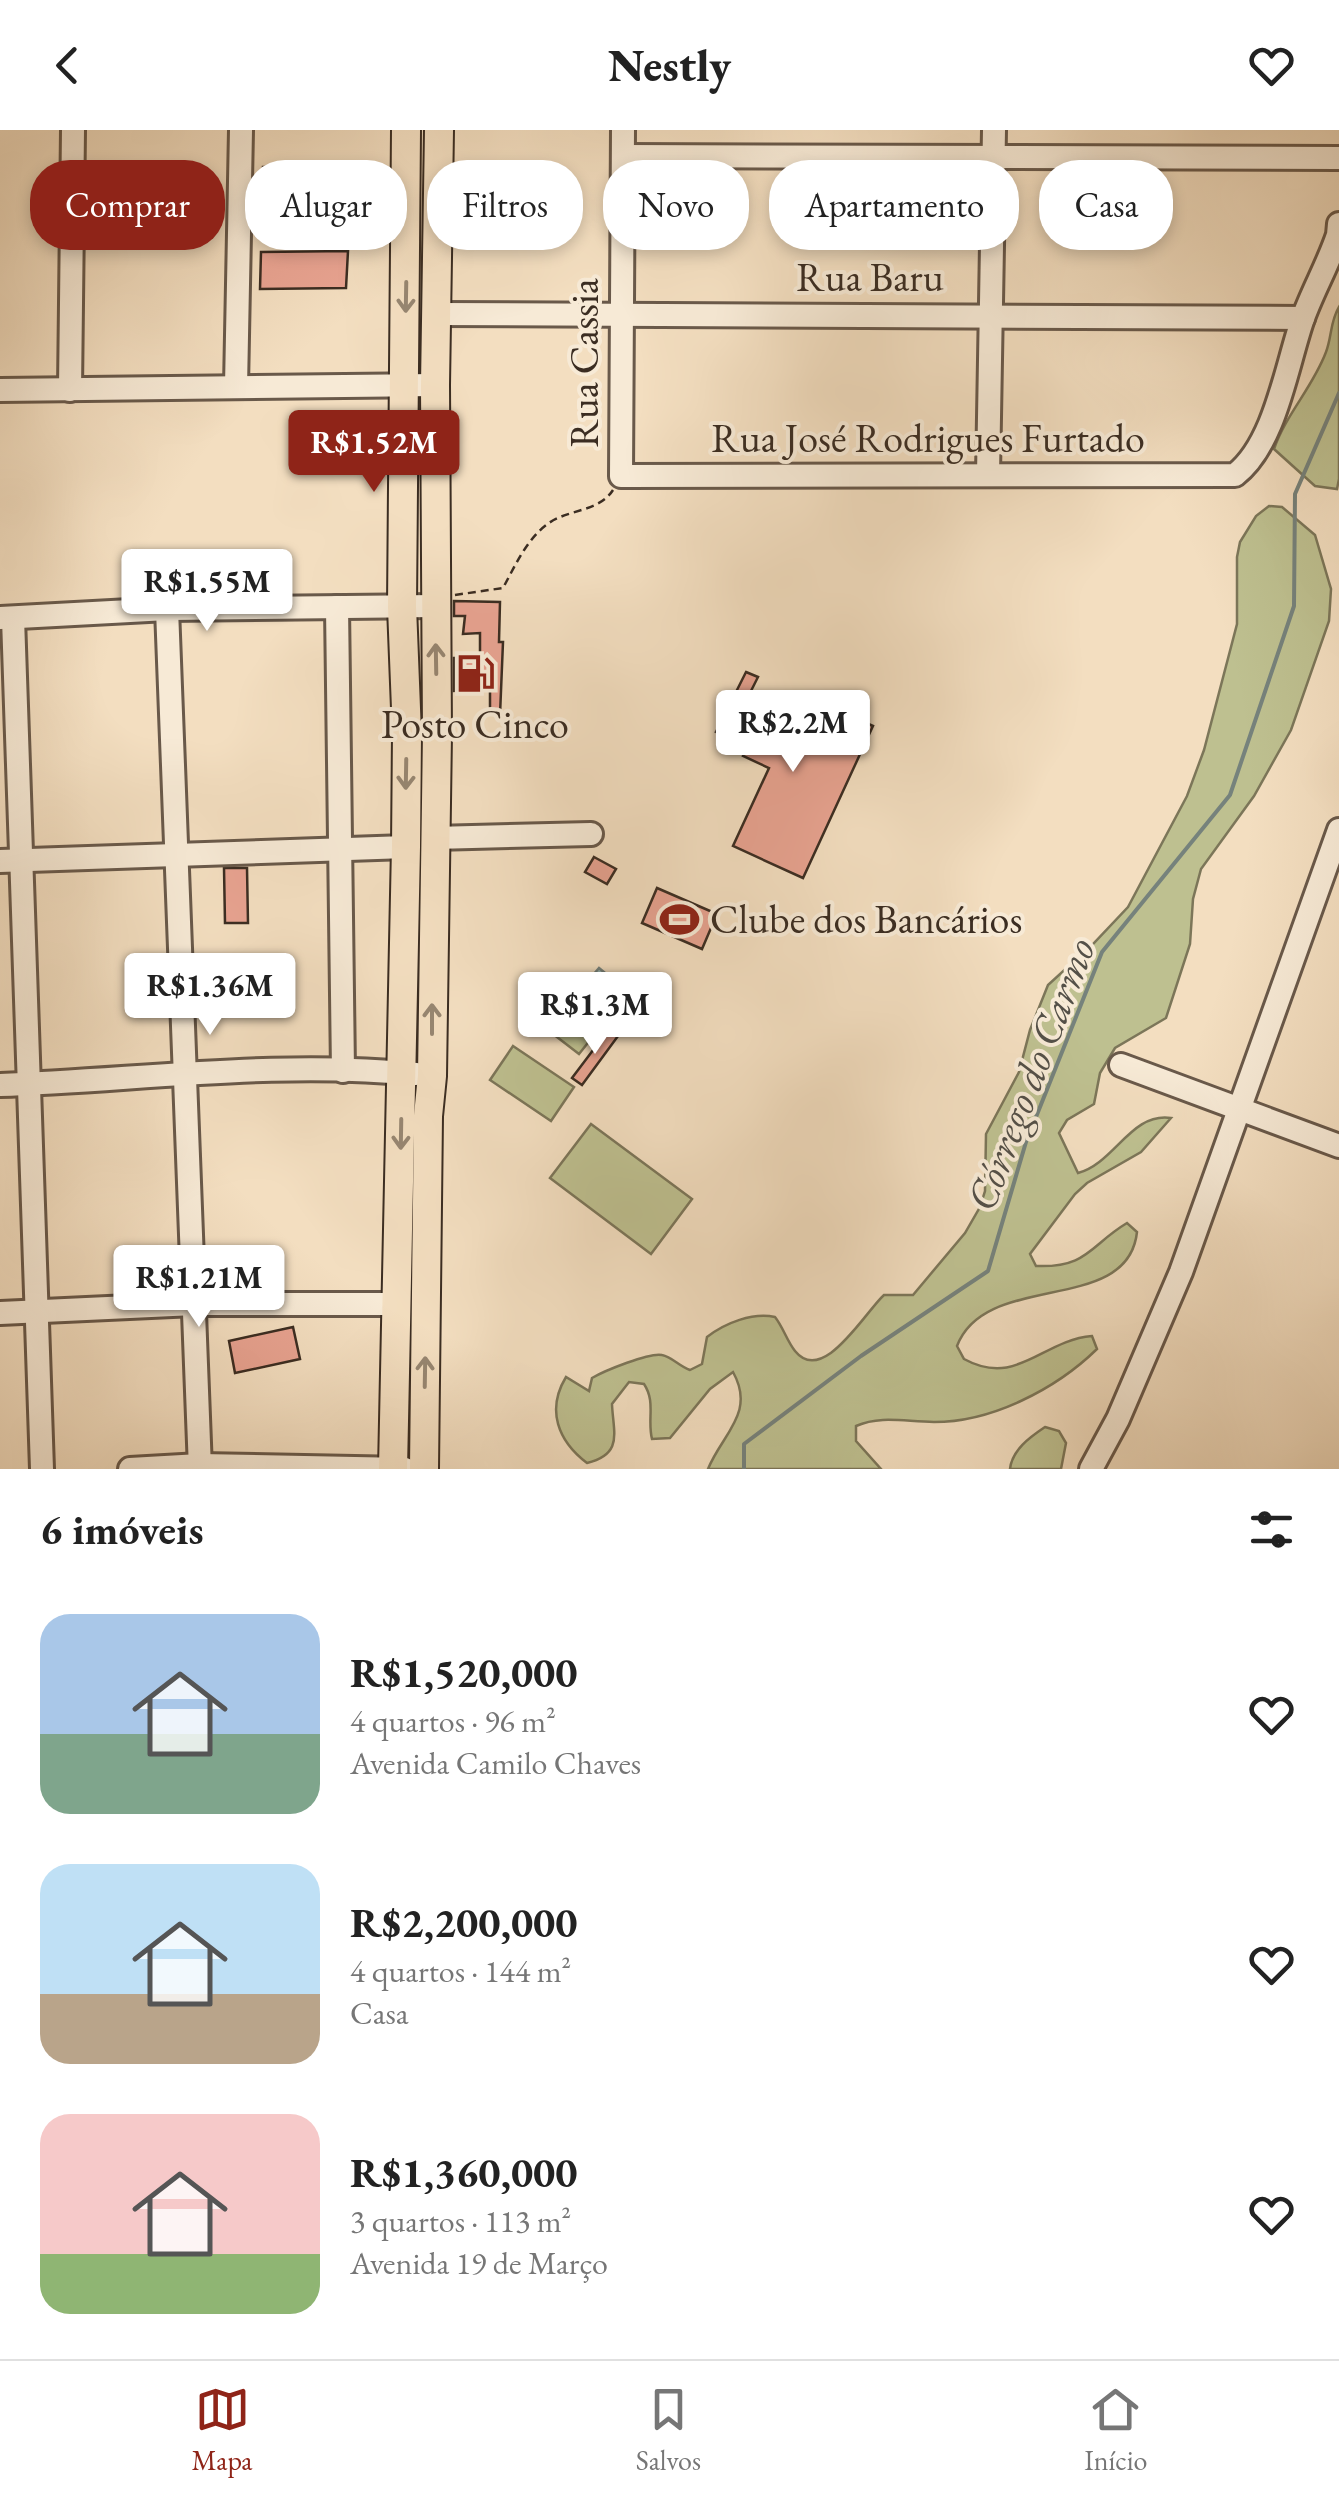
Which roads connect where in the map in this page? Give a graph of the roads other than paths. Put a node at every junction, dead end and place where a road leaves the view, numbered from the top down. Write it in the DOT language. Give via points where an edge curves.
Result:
graph roads {
  1 [pos="73,130"];
  2 [pos="241,130"];
  3 [pos="406,130"];
  4 [pos="439,130"];
  5 [pos="623,130"];
  6 [pos="994,130"];
  7 [pos="623,156"];
  8 [pos="993,158"];
  9 [pos="1339,158"];
  10 [pos="1339,224"];
  11 [pos="436,314"];
  12 [pos="991,314"];
  13 [pos="622,315"];
  14 [pos="1303,318"];
  15 [pos="405,385"];
  16 [pos="435,385"];
  17 [pos="236,387"];
  18 [pos="0,390"];
  19 [pos="70,390"];
  20 [pos="988,475"];
  21 [pos="621,476"];
  22 [pos="444,601"];
  23 [pos="336,607"];
  24 [pos="402,607"];
  25 [pos="167,609"];
  26 [pos="7,618"];
  27 [pos="407,734"];
  28 [pos="437,734"];
  29 [pos="1339,830"];
  30 [pos="591,834"];
  31 [pos="434,838"];
  32 [pos="406,847"];
  33 [pos="338,848"];
  34 [pos="176,854"];
  35 [pos="11,860"];
  36 [pos="1122,1065"];
  37 [pos="343,1071"];
  38 [pos="185,1073"];
  39 [pos="403,1073"];
  40 [pos="432,1076"];
  41 [pos="27,1084"];
  42 [pos="0,1085"];
  43 [pos="1238,1111"];
  44 [pos="1339,1146"];
  45 [pos="194,1304"];
  46 [pos="398,1304"];
  47 [pos="35,1311"];
  48 [pos="0,1313"];
  49 [pos="200,1467"];
  50 [pos="397,1468"];
  51 [pos="42,1469"];
  52 [pos="130,1469"];
  53 [pos="424,1469"];
  54 [pos="1091,1469"];
  1 -- 19 [label="street"];
  2 -- 17 [label="street"];
  3 -- 15 [label="main road, one-way"];
  4 -- 11 [label="main road"];
  5 -- 7 [label="street, Rua Cassia"];
  6 -- 8 [label="street"];
  7 -- 8 [label="street"];
  7 -- 13 [label="street, Rua Cassia"];
  8 -- 9 [label="street"];
  8 -- 12 [label="street"];
  10 -- 14 [label="street"];
  11 -- 13 [label="street, Rua Baru"];
  11 -- 16 [label="main road"];
  12 -- 13 [label="street, Rua Baru"];
  12 -- 14 [label="street, Rua Baru"];
  12 -- 20 [label="street"];
  13 -- 21 [label="street, Rua Cassia"];
  14 -- 20 [label="street, Rua José Rodrigues Furtado" via="1256,452 1235,475"];
  15 -- 16 [label="street"];
  15 -- 17 [label="street"];
  15 -- 24 [label="main road"];
  16 -- 22 [label="main road"];
  17 -- 19 [label="street"];
  18 -- 19 [label="street"];
  20 -- 21 [label="street, Rua José Rodrigues Furtado"];
  22 -- 24 [label="street"];
  28 -- 22 [label="main road, one-way"];
  23 -- 24 [label="street"];
  23 -- 25 [label="street"];
  23 -- 33 [label="street"];
  24 -- 27 [label="main road"];
  25 -- 26 [label="street"];
  25 -- 34 [label="street"];
  26 -- 35 [label="street"];
  27 -- 28 [label="main road"];
  27 -- 32 [label="main road, one-way"];
  28 -- 31 [label="main road"];
  29 -- 43 [label="street"];
  30 -- 31 [label="street"];
  40 -- 31 [label="main road, one-way"];
  32 -- 33 [label="street"];
  32 -- 39 [label="main road"];
  33 -- 34 [label="street"];
  33 -- 37 [label="street"];
  34 -- 35 [label="street"];
  34 -- 38 [label="street"];
  35 -- 41 [label="street"];
  36 -- 43 [label="street"];
  37 -- 38 [label="street"];
  37 -- 39 [label="street"];
  38 -- 41 [label="street"];
  38 -- 45 [label="street"];
  39 -- 40 [label="street"];
  39 -- 46 [label="main road, one-way"];
  53 -- 40 [label="main road, one-way"];
  41 -- 42 [label="street"];
  41 -- 47 [label="street"];
  43 -- 44 [label="street"];
  43 -- 54 [label="street" via="1181,1272"];
  45 -- 46 [label="street"];
  45 -- 47 [label="street"];
  45 -- 49 [label="street"];
  46 -- 50 [label="main road"];
  47 -- 48 [label="street"];
  47 -- 51 [label="street"];
  49 -- 50 [label="street"];
  49 -- 52 [label="street"];
}
